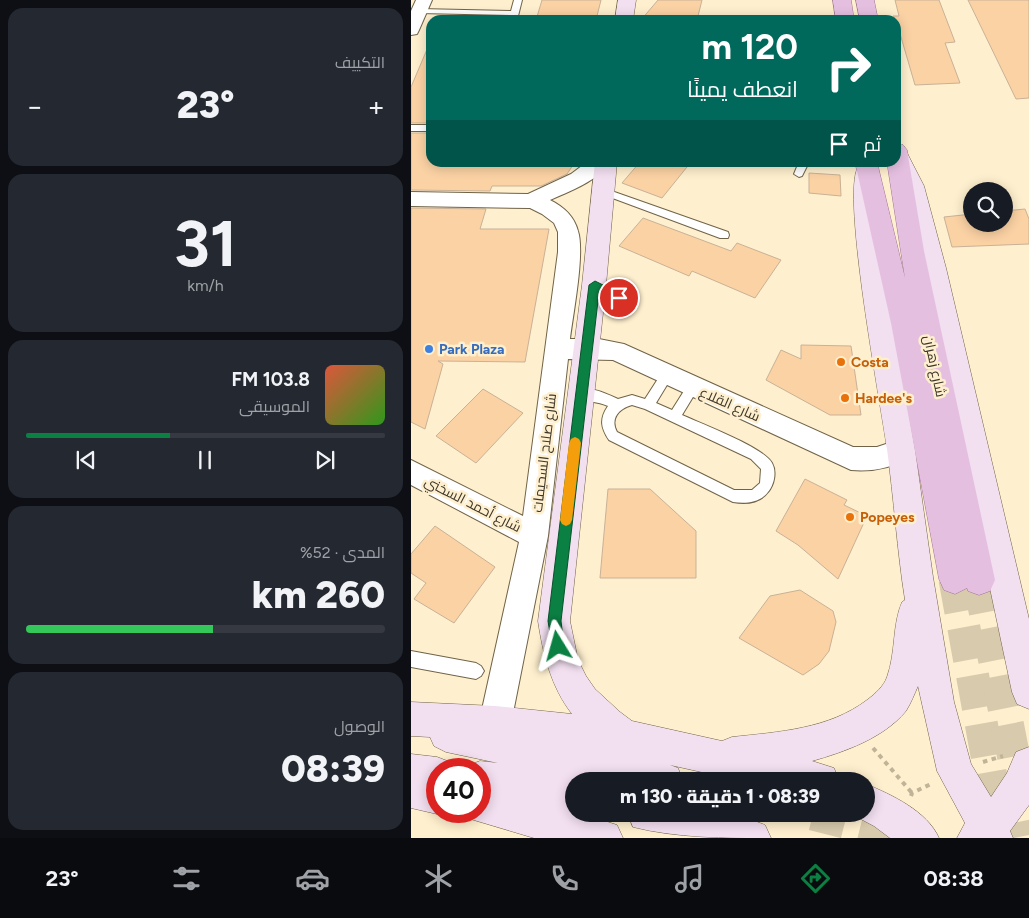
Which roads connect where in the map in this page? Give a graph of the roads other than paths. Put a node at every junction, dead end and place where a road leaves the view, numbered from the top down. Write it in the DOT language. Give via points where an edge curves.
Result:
graph roads {
  1 [pos="518,0"];
  2 [pos="627,0"];
  3 [pos="842,0"];
  4 [pos="865,0"];
  5 [pos="421,6"];
  6 [pos="497,15"];
  7 [pos="514,15"];
  8 [pos="625,15"];
  9 [pos="844,15"];
  10 [pos="868,15"];
  11 [pos="411,30"];
  12 [pos="411,128"];
  13 [pos="426,128"];
  14 [pos="901,161"];
  15 [pos="594,167"];
  16 [pos="606,167"];
  17 [pos="802,167"];
  18 [pos="866,167"];
  19 [pos="867,167"];
  20 [pos="899,167"];
  21 [pos="799,174"];
  22 [pos="603,192"];
  23 [pos="411,199"];
  24 [pos="531,201"];
  25 [pos="725,235"];
  26 [pos="595,285"];
  27 [pos="619,298"];
  28 [pos="571,349"];
  29 [pos="667,375"];
  30 [pos="693,387"];
  31 [pos="581,395"];
  32 [pos="617,405"];
  33 [pos="648,405"];
  34 [pos="674,417"];
  35 [pos="901,450"];
  36 [pos="411,472"];
  37 [pos="534,536"];
  38 [pos="917,577"];
  39 [pos="411,659"];
  40 [pos="476,671"];
  41 [pos="1029,692"];
  42 [pos="411,719"];
  43 [pos="495,723"];
  44 [pos="411,729"];
  45 [pos="624,737"];
  46 [pos="715,758"];
  47 [pos="1029,765"];
  48 [pos="411,772"];
  49 [pos="623,772"];
  50 [pos="780,772"];
  51 [pos="426,774"];
  52 [pos="491,780"];
  53 [pos="411,790"];
  54 [pos="426,793"];
  55 [pos="565,795"];
  56 [pos="875,807"];
  57 [pos="491,808"];
  58 [pos="681,822"];
  59 [pos="986,835"];
  60 [pos="604,838"];
  61 [pos="752,838"];
  62 [pos="920,838"];
  1 -- 7 [label="lane"];
  2 -- 8 [label="street"];
  3 -- 9 [label="main road"];
  4 -- 10 [label="main road"];
  5 -- 6 [label="lane"];
  5 -- 11 [label="street"];
  12 -- 13 [label="lane"];
  14 -- 41 [label="street" via="913,186 932,260"];
  15 -- 24 [label="street, شارع صلاح السحيمات" via="578,179"];
  16 -- 22 [label="street"];
  17 -- 21 [label="lane"];
  18 -- 35 [label="street" via="868,247"];
  19 -- 20 [label="main road, شارع زهران" via="967,580"];
  22 -- 25 [label="lane"];
  22 -- 26 [label="street"];
  23 -- 24 [label="street, شارع صلاح السحيمات"];
  24 -- 28 [label="street, شارع صلاح السحيمات" via="544,205 562,218 569,232"];
  26 -- 27 [label="lane"];
  26 -- 28 [label="street"];
  28 -- 29 [label="street, شارع القلاع" via="617,352"];
  28 -- 31 [label="street"];
  28 -- 37 [label="street, شارع صلاح السحيمات"];
  29 -- 30 [label="street, شارع القلاع"];
  29 -- 33 [label="lane"];
  30 -- 34 [label="lane"];
  30 -- 35 [label="street, شارع القلاع" via="851,458 878,459"];
  31 -- 32 [label="lane" via="600,396"];
  31 -- 45 [label="street" via="554,621 565,671 577,694 596,716"];
  32 -- 33 [label="lane" via="632,400"];
  32 -- 34 [label="lane" via="611,410 607,424 613,436 620,440 733,496 750,498 765,488 769,474 762,459"];
  33 -- 34 [label="lane"];
  35 -- 38 [label="street"];
  36 -- 37 [label="street, شارع أحمد السخني"];
  37 -- 43 [label="street, شارع صلاح السحيمات"];
  38 -- 46 [label="street" via="907,662 898,692 888,706 851,731 821,741"];
  38 -- 59 [label="street" via="948,750"];
  39 -- 40 [label="lane"];
  42 -- 43 [label="street"];
  43 -- 45 [label="street"];
  44 -- 49 [label="street"];
  45 -- 46 [label="street"];
  46 -- 50 [label="street"];
  47 -- 59 [label="street" via="1013,798"];
  48 -- 51 [label="street"];
  52 -- 55 [label="street"];
  53 -- 54 [label="street"];
  56 -- 62 [label="street"];
  57 -- 60 [label="street"];
  58 -- 61 [label="street"];
}
